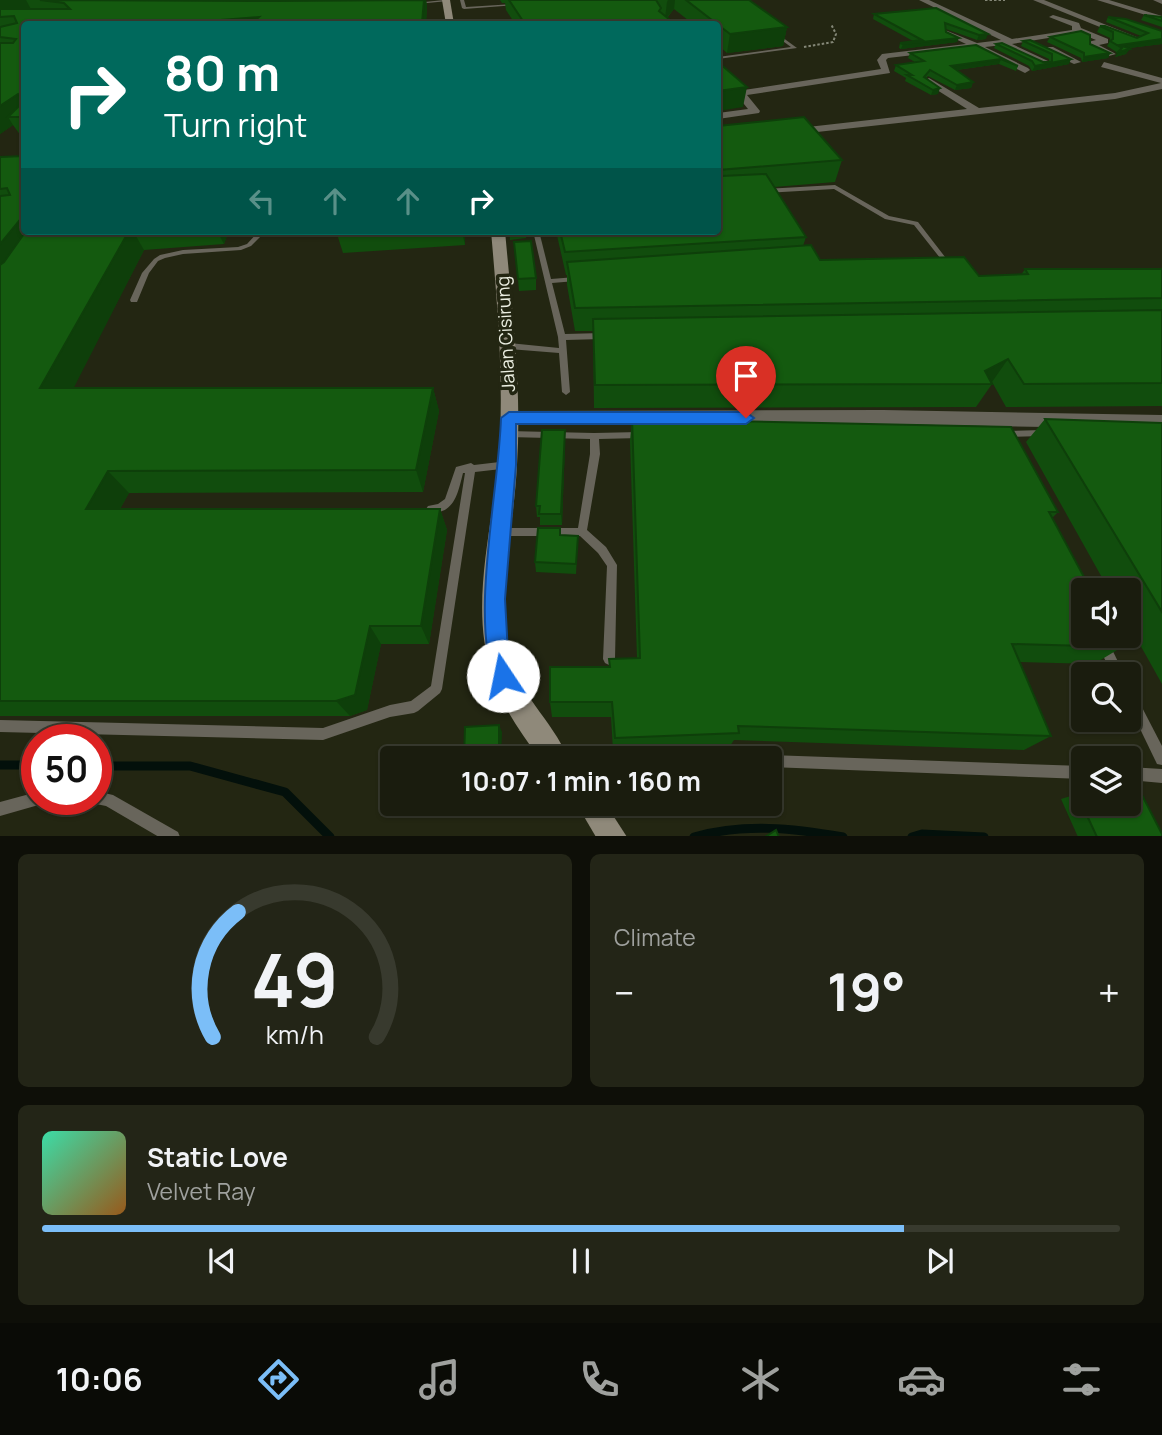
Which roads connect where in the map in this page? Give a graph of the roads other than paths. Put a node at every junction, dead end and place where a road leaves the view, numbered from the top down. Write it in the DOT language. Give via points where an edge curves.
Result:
graph roads {
  1 [pos="462,0"];
  2 [pos="923,0"];
  3 [pos="1101,0"];
  4 [pos="1157,0"];
  5 [pos="1162,2"];
  6 [pos="447,3"];
  7 [pos="1072,3"];
  8 [pos="410,4"];
  9 [pos="932,4"];
  10 [pos="1042,4"];
  11 [pos="524,5"];
  12 [pos="464,8"];
  13 [pos="1053,17"];
  14 [pos="1109,18"];
  15 [pos="1162,18"];
  16 [pos="1091,20"];
  17 [pos="450,21"];
  18 [pos="1047,26"];
  19 [pos="1009,28"];
  20 [pos="1074,29"];
  21 [pos="770,31"];
  22 [pos="948,32"];
  23 [pos="1051,37"];
  24 [pos="1030,39"];
  25 [pos="1138,39"];
  26 [pos="1002,42"];
  27 [pos="976,45"];
  28 [pos="1112,54"];
  29 [pos="721,58"];
  30 [pos="1077,62"];
  31 [pos="1045,63"];
  32 [pos="1025,70"];
  33 [pos="929,81"];
  34 [pos="1162,84"];
  35 [pos="978,112"];
  36 [pos="721,116"];
  37 [pos="783,133"];
  38 [pos="771,190"];
  39 [pos="757,191"];
  40 [pos="779,201"];
  41 [pos="259,235"];
  42 [pos="498,235"];
  43 [pos="537,235"];
  44 [pos="953,270"];
  45 [pos="581,279"];
  46 [pos="549,281"];
  47 [pos="134,300"];
  48 [pos="617,335"];
  49 [pos="562,337"];
  50 [pos="509,346"];
  51 [pos="563,351"];
  52 [pos="566,392"];
  53 [pos="1162,422"];
  54 [pos="508,426"];
  55 [pos="1059,433"];
  56 [pos="650,435"];
  57 [pos="594,436"];
  58 [pos="999,446"];
  59 [pos="508,465"];
  60 [pos="471,467"];
  61 [pos="414,509"];
  62 [pos="500,532"];
  63 [pos="582,532"];
  64 [pos="609,659"];
  65 [pos="1141,718"];
  66 [pos="0,726"];
  67 [pos="547,746"];
  68 [pos="1162,759"];
  69 [pos="782,761"];
  70 [pos="1071,773"];
  71 [pos="1141,775"];
  72 [pos="1162,776"];
  73 [pos="112,802"];
  74 [pos="21,803"];
  75 [pos="0,809"];
  76 [pos="599,816"];
  77 [pos="173,836"];
  78 [pos="614,836"];
  1 -- 12 [label="lane"];
  2 -- 9 [label="street"];
  3 -- 15 [label="street"];
  4 -- 5 [label="street"];
  6 -- 8 [label="lane"];
  6 -- 12 [label="lane"];
  6 -- 17 [label="main road"];
  7 -- 14 [label="street"];
  9 -- 26 [label="street"];
  9 -- 26 [label="street" via="926,8"];
  10 -- 16 [label="street"];
  11 -- 12 [label="lane"];
  13 -- 20 [label="street"];
  16 -- 20 [label="street"];
  16 -- 25 [label="street"];
  18 -- 20 [label="street"];
  19 -- 24 [label="street"];
  20 -- 23 [label="street"];
  20 -- 28 [label="street" via="1105,41 1091,44"];
  21 -- 29 [label="lane" via="795,48"];
  22 -- 27 [label="street"];
  23 -- 24 [label="street"];
  23 -- 34 [label="street"];
  24 -- 26 [label="street"];
  24 -- 30 [label="street"];
  26 -- 27 [label="street"];
  26 -- 31 [label="street"];
  27 -- 32 [label="street"];
  27 -- 36 [label="street" via="885,56 880,60 885,71 740,93 755,111"];
  33 -- 35 [label="street"];
  34 -- 35 [label="street" via="1132,94"];
  35 -- 37 [label="street"];
  38 -- 39 [label="lane"];
  38 -- 40 [label="lane"];
  38 -- 44 [label="lane" via="835,187 890,220 912,221"];
  41 -- 47 [label="lane" via="239,249 158,259"];
  42 -- 50 [label="main road, Jalan Cisirung"];
  43 -- 46 [label="lane"];
  45 -- 46 [label="lane"];
  46 -- 49 [label="lane"];
  48 -- 49 [label="lane"];
  49 -- 51 [label="lane"];
  50 -- 51 [label="lane"];
  50 -- 54 [label="main road, Jalan Cisirung"];
  51 -- 52 [label="lane"];
  53 -- 54 [label="street" via="896,418"];
  54 -- 57 [label="lane"];
  54 -- 59 [label="main road, Jalan Cisirung"];
  55 -- 58 [label="lane" via="993,434"];
  56 -- 57 [label="lane"];
  57 -- 63 [label="lane"];
  59 -- 60 [label="lane"];
  59 -- 62 [label="main road, Jalan Cisirung"];
  60 -- 61 [label="lane" via="459,470 445,508"];
  60 -- 66 [label="lane" via="436,690 414,707 323,734"];
  62 -- 63 [label="lane"];
  62 -- 67 [label="main road, Jalan Cisirung" via="495,599 501,664 512,693"];
  63 -- 64 [label="lane" via="612,565"];
  65 -- 68 [label="lane"];
  69 -- 70 [label="lane"];
  71 -- 72 [label="lane"];
  73 -- 77 [label="lane"];
  74 -- 75 [label="lane"];
  76 -- 78 [label="main road"];
}
